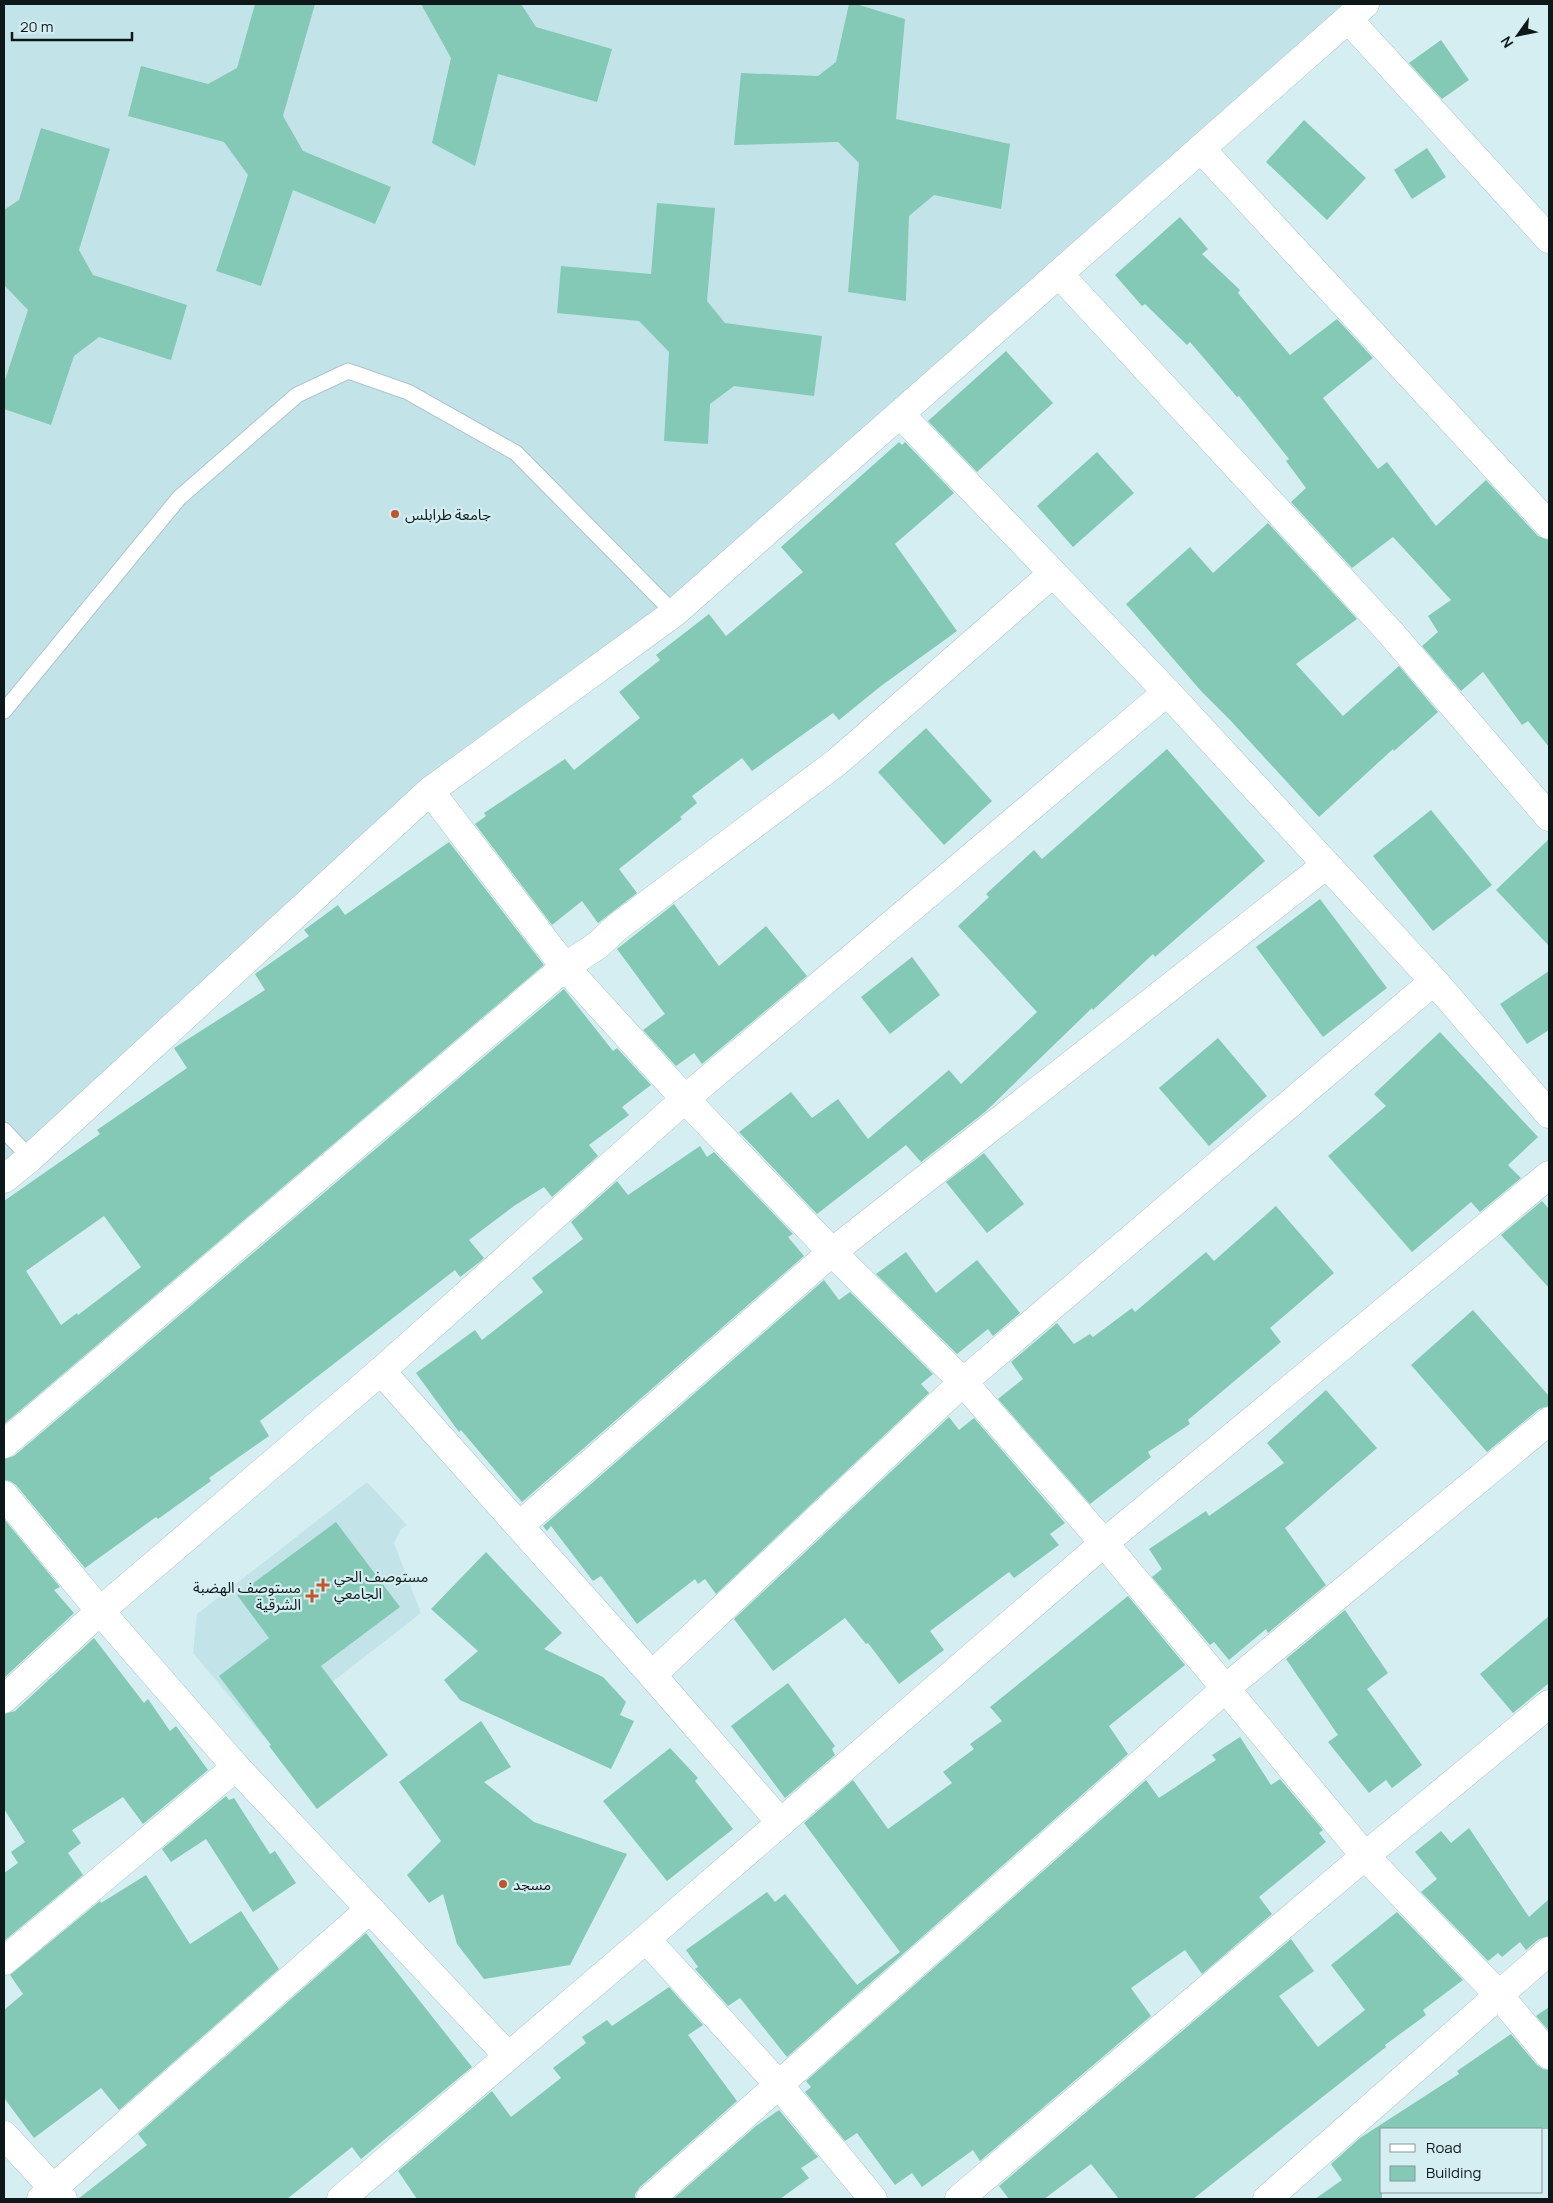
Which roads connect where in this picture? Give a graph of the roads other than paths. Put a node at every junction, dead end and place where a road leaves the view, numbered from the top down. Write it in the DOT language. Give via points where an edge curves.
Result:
graph roads {
  1 [pos="1357,12"];
  2 [pos="1201,149"];
  3 [pos="1549,239"];
  4 [pos="1059,274"];
  5 [pos="900,414"];
  6 [pos="1549,525"];
  7 [pos="1052,574"];
  8 [pos="674,613"];
  9 [pos="1168,692"];
  10 [pos="4,711"];
  11 [pos="430,791"];
  12 [pos="1549,817"];
  13 [pos="1326,866"];
  14 [pos="565,967"];
  15 [pos="1434,981"];
  16 [pos="686,1099"];
  17 [pos="1549,1114"];
  18 [pos="4,1130"];
  19 [pos="30,1158"];
  20 [pos="1549,1175"];
  21 [pos="4,1179"];
  22 [pos="832,1252"];
  23 [pos="380,1371"];
  24 [pos="963,1382"];
  25 [pos="1549,1421"];
  26 [pos="4,1444"];
  27 [pos="4,1495"];
  28 [pos="519,1526"];
  29 [pos="1104,1542"];
  30 [pos="100,1611"];
  31 [pos="652,1675"];
  32 [pos="1226,1688"];
  33 [pos="4,1699"];
  34 [pos="1549,1704"];
  35 [pos="236,1767"];
  36 [pos="781,1823"];
  37 [pos="1365,1856"];
  38 [pos="370,1909"];
  39 [pos="646,1939"];
  40 [pos="1549,1951"];
  41 [pos="4,1961"];
  42 [pos="1498,1994"];
  43 [pos="1549,2055"];
  44 [pos="508,2056"];
  45 [pos="779,2085"];
  46 [pos="4,2136"];
  47 [pos="52,2196"];
  48 [pos="341,2199"];
  49 [pos="650,2199"];
  50 [pos="874,2199"];
  51 [pos="959,2199"];
  52 [pos="1267,2199"];
  1 -- 2 [label="street"];
  1 -- 3 [label="street"];
  2 -- 4 [label="street"];
  2 -- 6 [label="street"];
  4 -- 5 [label="street"];
  4 -- 12 [label="street" via="1389,630"];
  5 -- 7 [label="street"];
  5 -- 8 [label="street"];
  7 -- 9 [label="street"];
  7 -- 14 [label="street" via="837,762"];
  8 -- 10 [label="lane" via="516,453 408,392 348,371 297,395 180,498"];
  8 -- 11 [label="street"];
  9 -- 13 [label="street"];
  9 -- 16 [label="street"];
  11 -- 14 [label="street"];
  11 -- 19 [label="street"];
  13 -- 15 [label="street"];
  13 -- 22 [label="street"];
  14 -- 16 [label="street"];
  14 -- 26 [label="street"];
  15 -- 17 [label="street"];
  15 -- 24 [label="street"];
  16 -- 22 [label="street"];
  16 -- 23 [label="street"];
  18 -- 19 [label="lane"];
  19 -- 21 [label="street"];
  20 -- 29 [label="street"];
  22 -- 24 [label="street"];
  22 -- 28 [label="street"];
  23 -- 28 [label="street"];
  23 -- 30 [label="street"];
  24 -- 29 [label="street"];
  24 -- 31 [label="street"];
  25 -- 32 [label="street"];
  27 -- 30 [label="street"];
  28 -- 31 [label="street"];
  29 -- 32 [label="street"];
  29 -- 36 [label="street"];
  30 -- 33 [label="street"];
  30 -- 35 [label="street"];
  31 -- 36 [label="street"];
  32 -- 37 [label="street"];
  32 -- 45 [label="street"];
  34 -- 37 [label="street"];
  35 -- 38 [label="street"];
  35 -- 41 [label="street"];
  36 -- 39 [label="street"];
  37 -- 42 [label="street"];
  37 -- 51 [label="street"];
  38 -- 44 [label="street"];
  38 -- 47 [label="street"];
  39 -- 44 [label="street"];
  39 -- 45 [label="street"];
  40 -- 42 [label="street"];
  42 -- 43 [label="street"];
  42 -- 52 [label="street"];
  44 -- 48 [label="street"];
  45 -- 49 [label="street"];
  45 -- 50 [label="street"];
  46 -- 47 [label="street"];
}
